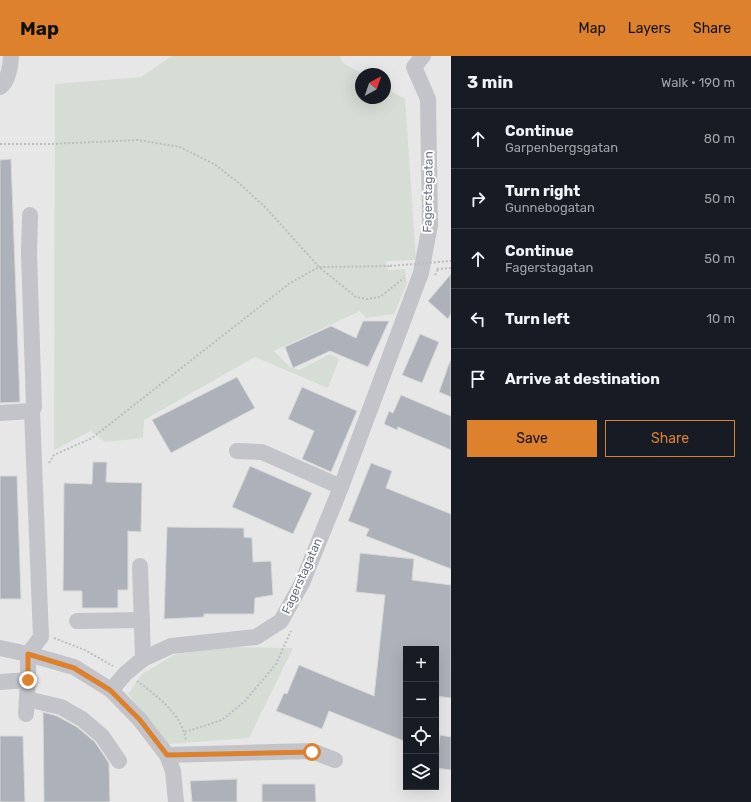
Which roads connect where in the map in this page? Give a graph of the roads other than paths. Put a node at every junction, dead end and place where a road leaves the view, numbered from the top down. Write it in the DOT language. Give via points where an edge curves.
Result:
graph roads {
  1 [pos="11,56"];
  2 [pos="419,61"];
  3 [pos="0,87"];
  4 [pos="30,215"];
  5 [pos="32,411"];
  6 [pos="0,413"];
  7 [pos="237,451"];
  8 [pos="341,487"];
  9 [pos="140,566"];
  10 [pos="142,620"];
  11 [pos="77,621"];
  12 [pos="0,648"];
  13 [pos="28,654"];
  14 [pos="143,660"];
  15 [pos="28,680"];
  16 [pos="0,682"];
  17 [pos="110,690"];
  18 [pos="167,755"];
  19 [pos="335,760"];
  20 [pos="120,761"];
  21 [pos="176,802"];
  1 -- 3 [label="street" via="4,84"];
  2 -- 8 [label="street, Fagerstagatan" via="428,99 430,225 421,273"];
  4 -- 5 [label="street" via="34,406"];
  5 -- 6 [label="street"];
  5 -- 13 [label="street" via="41,637"];
  7 -- 8 [label="street" via="262,452"];
  8 -- 14 [label="street, Fagerstagatan" via="302,583 282,621 256,637 171,646"];
  9 -- 10 [label="street"];
  10 -- 11 [label="street"];
  10 -- 14 [label="street"];
  12 -- 13 [label="street"];
  13 -- 15 [label="street"];
  13 -- 17 [label="street" via="74,668"];
  14 -- 17 [label="street, Fagerstagatan"];
  15 -- 16 [label="street"];
  15 -- 20 [label="street" via="27,706 61,707 82,719 102,736"];
  17 -- 18 [label="street" via="140,720"];
  18 -- 19 [label="street" via="312,752"];
  18 -- 21 [label="street" via="174,771"];
}
